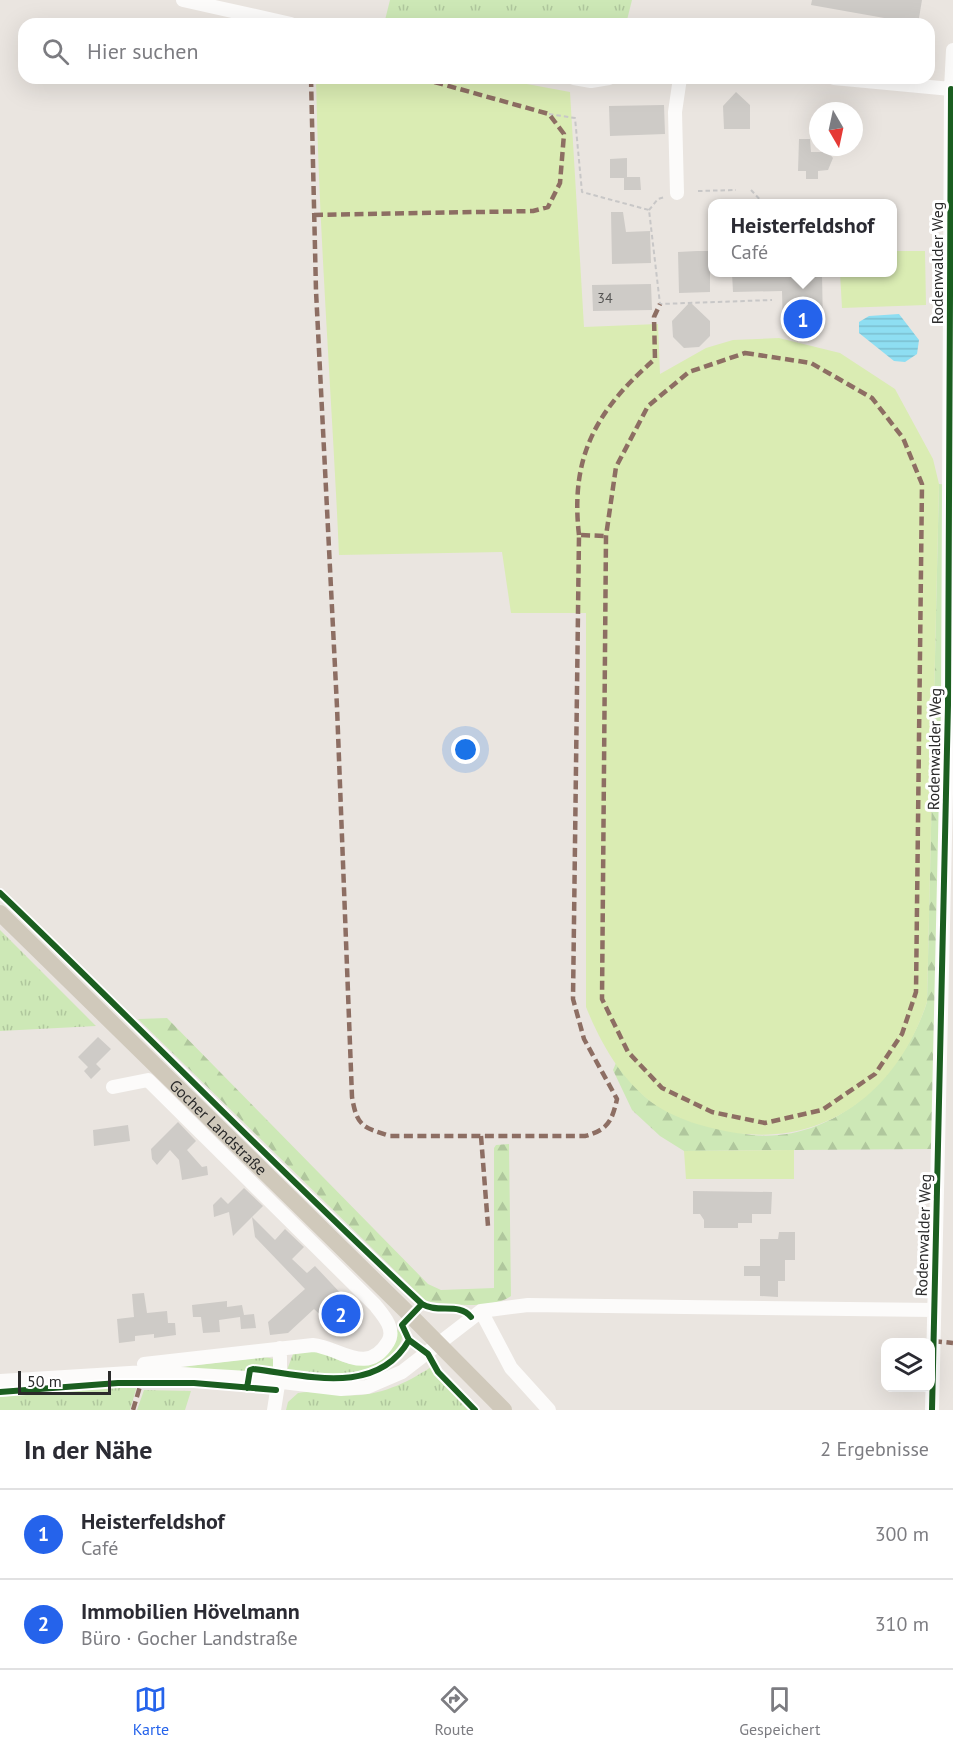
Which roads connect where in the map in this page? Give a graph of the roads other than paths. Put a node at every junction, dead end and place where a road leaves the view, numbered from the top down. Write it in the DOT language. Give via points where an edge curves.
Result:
graph roads {
  1 [pos="183,0"];
  2 [pos="264,18"];
  3 [pos="953,50"];
  4 [pos="679,84"];
  5 [pos="904,84"];
  6 [pos="951,88"];
  7 [pos="677,193"];
  8 [pos="0,913"];
  9 [pos="113,1087"];
  10 [pos="934,1310"];
  11 [pos="481,1311"];
  12 [pos="438,1343"];
  13 [pos="280,1348"];
  14 [pos="144,1364"];
  15 [pos="0,1381"];
  16 [pos="278,1382"];
  17 [pos="274,1410"];
  18 [pos="504,1410"];
  19 [pos="549,1410"];
  20 [pos="932,1410"];
  1 -- 2 [label="street"];
  3 -- 6 [label="street, Rodenwalder Weg"];
  4 -- 7 [label="street" via="675,112"];
  5 -- 6 [label="street"];
  6 -- 10 [label="street, Rodenwalder Weg" via="948,705"];
  8 -- 12 [label="main road, Gocher Landstraße"];
  9 -- 13 [label="street, Gocher Landstraße" via="148,1080 375,1305 386,1318 391,1333 379,1353 363,1359 341,1356 322,1346"];
  10 -- 11 [label="street, Rodenwalder Weg" via="528,1305"];
  10 -- 20 [label="street, Rodenwalder Weg"];
  11 -- 12 [label="street"];
  11 -- 19 [label="street" via="511,1368"];
  12 -- 16 [label="street" via="402,1372 367,1387 341,1389"];
  12 -- 18 [label="main road, Gocher Landstraße"];
  13 -- 14 [label="street, Gocher Landstraße"];
  13 -- 16 [label="street"];
  15 -- 16 [label="street" via="146,1372"];
  16 -- 17 [label="street"];
}
